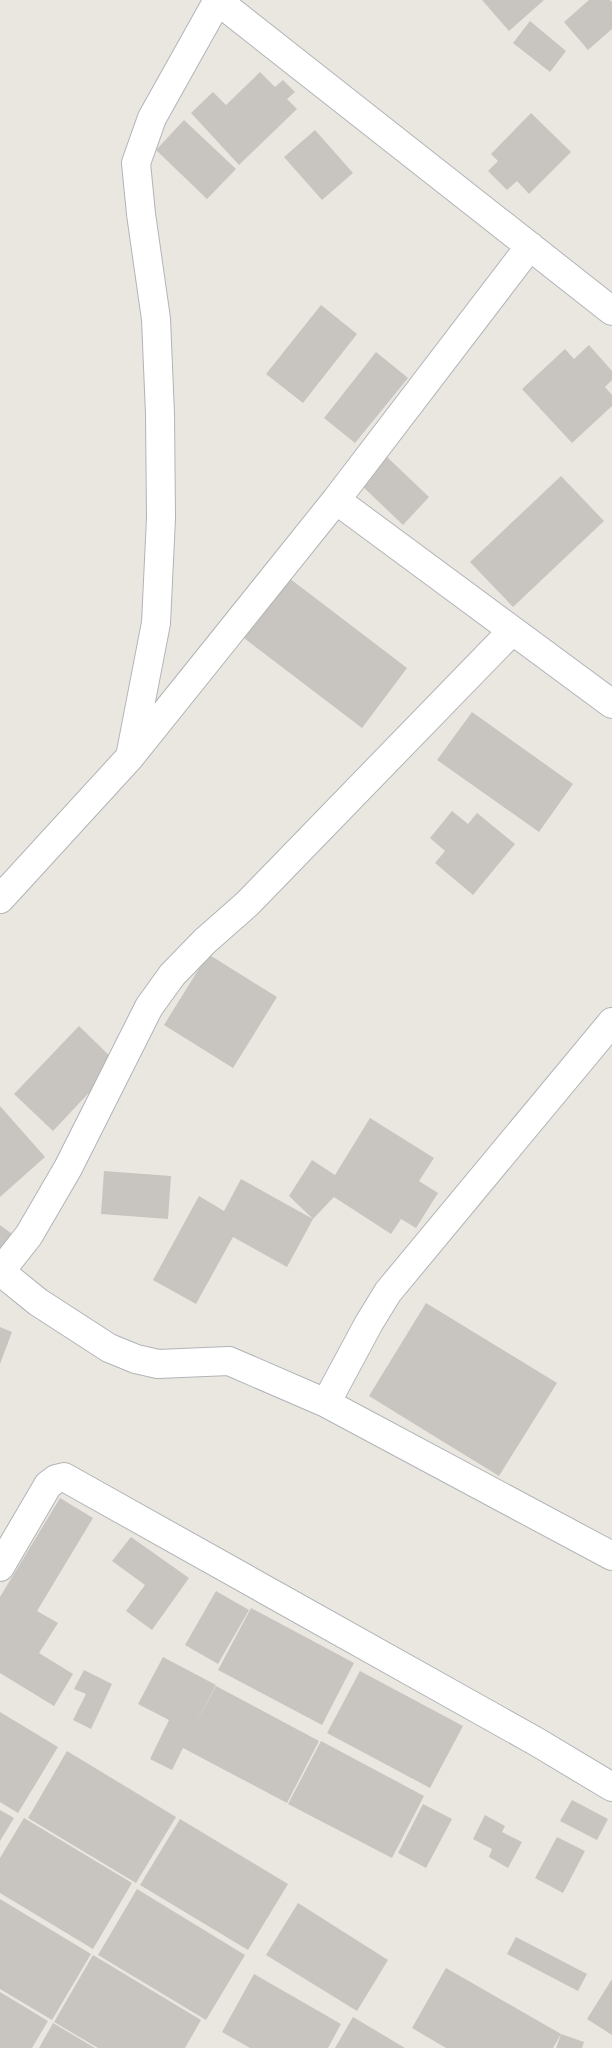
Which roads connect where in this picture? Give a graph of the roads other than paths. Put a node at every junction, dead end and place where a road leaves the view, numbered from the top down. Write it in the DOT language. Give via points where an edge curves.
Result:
graph roads {
  1 [pos="218,0"];
  2 [pos="530,246"];
  3 [pos="612,311"];
  4 [pos="336,500"];
  5 [pos="512,631"];
  6 [pos="612,704"];
  7 [pos="130,757"];
  8 [pos="0,899"];
  9 [pos="612,1022"];
  10 [pos="0,1272"];
  11 [pos="326,1403"];
  12 [pos="612,1556"];
  13 [pos="0,1567"];
  14 [pos="612,1787"];
  1 -- 2 [label="street"];
  1 -- 7 [label="street" via="152,118 136,162 156,319 161,518 156,623"];
  2 -- 3 [label="street"];
  2 -- 4 [label="street"];
  4 -- 5 [label="street"];
  4 -- 7 [label="street"];
  5 -- 6 [label="street"];
  5 -- 10 [label="street" via="247,904 172,974 149,1007 68,1168 29,1235"];
  7 -- 8 [label="street"];
  9 -- 11 [label="street" via="388,1292"];
  10 -- 11 [label="street" via="38,1302 109,1348 136,1360 158,1364 229,1362"];
  11 -- 12 [label="street"];
  13 -- 14 [label="street" via="48,1485 64,1478"];
}
